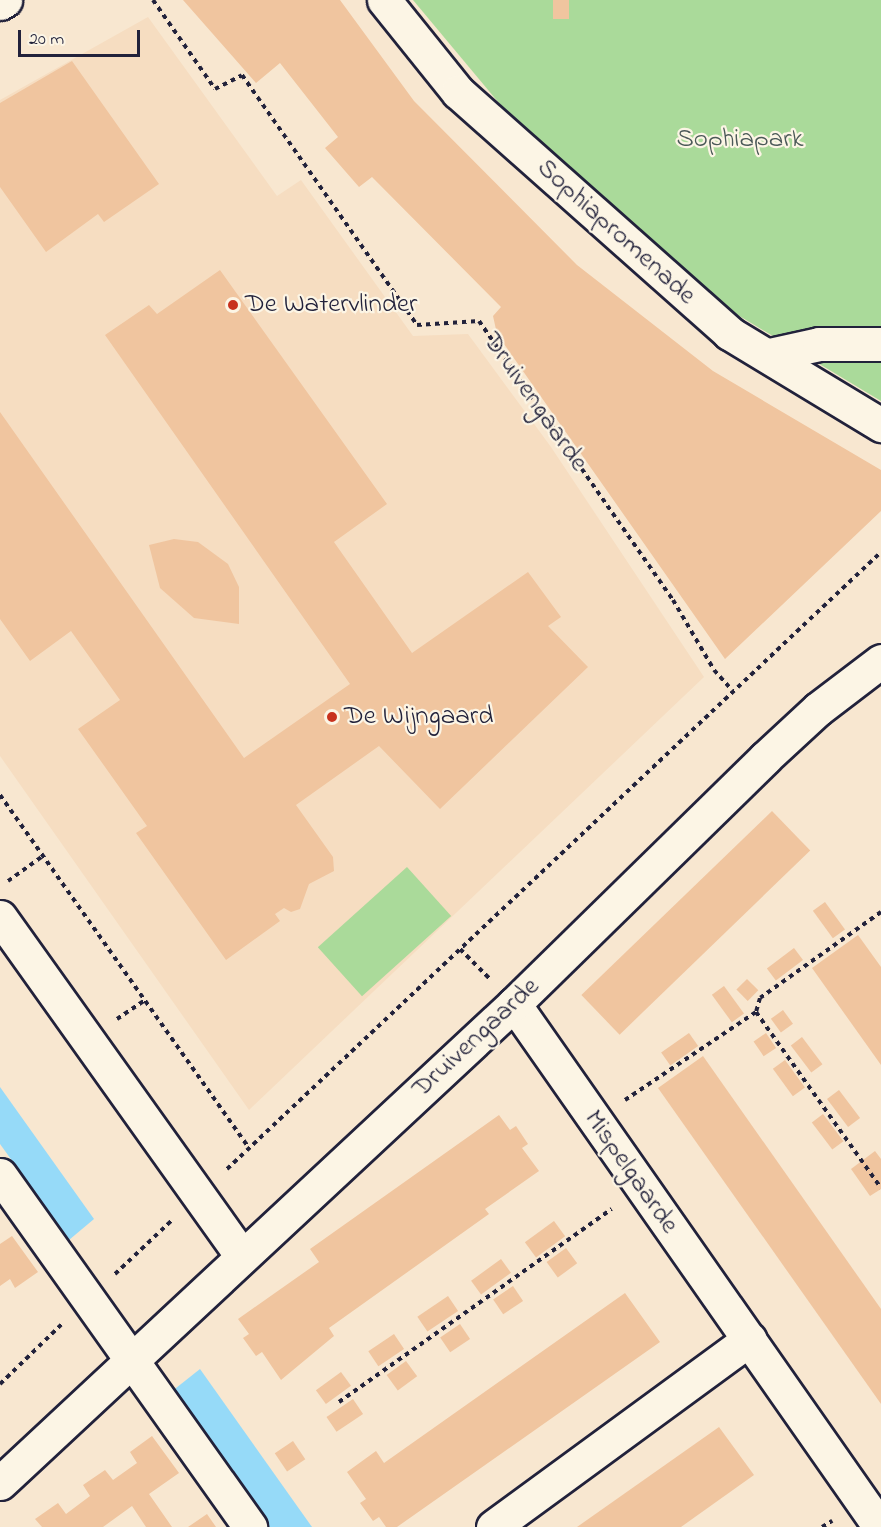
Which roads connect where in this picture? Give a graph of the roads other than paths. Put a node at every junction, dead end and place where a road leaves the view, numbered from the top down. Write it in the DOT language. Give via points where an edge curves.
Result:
graph roads {
  1 [pos="5,0"];
  2 [pos="384,0"];
  3 [pos="0,3"];
  4 [pos="881,344"];
  5 [pos="769,355"];
  6 [pos="881,425"];
  7 [pos="881,661"];
  8 [pos="0,917"];
  9 [pos="514,1004"];
  10 [pos="0,1176"];
  11 [pos="242,1256"];
  12 [pos="750,1339"];
  13 [pos="131,1362"];
  14 [pos="0,1483"];
  15 [pos="250,1527"];
  16 [pos="493,1527"];
  17 [pos="880,1527"];
  1 -- 3 [label="street"];
  2 -- 5 [label="street, Sophiapromenade" via="458,92 729,333"];
  4 -- 5 [label="street" via="819,344"];
  5 -- 6 [label="street, Sophiapromenade"];
  7 -- 9 [label="street, Druivengaarde" via="818,709"];
  8 -- 11 [label="street"];
  9 -- 11 [label="street, Druivengaarde"];
  9 -- 12 [label="street, Mispelgaarde"];
  10 -- 13 [label="street"];
  11 -- 13 [label="street, Druivengaarde"];
  12 -- 16 [label="street"];
  12 -- 17 [label="street, Mispelgaarde"];
  13 -- 14 [label="street, Druivengaarde"];
  13 -- 15 [label="street"];
}
